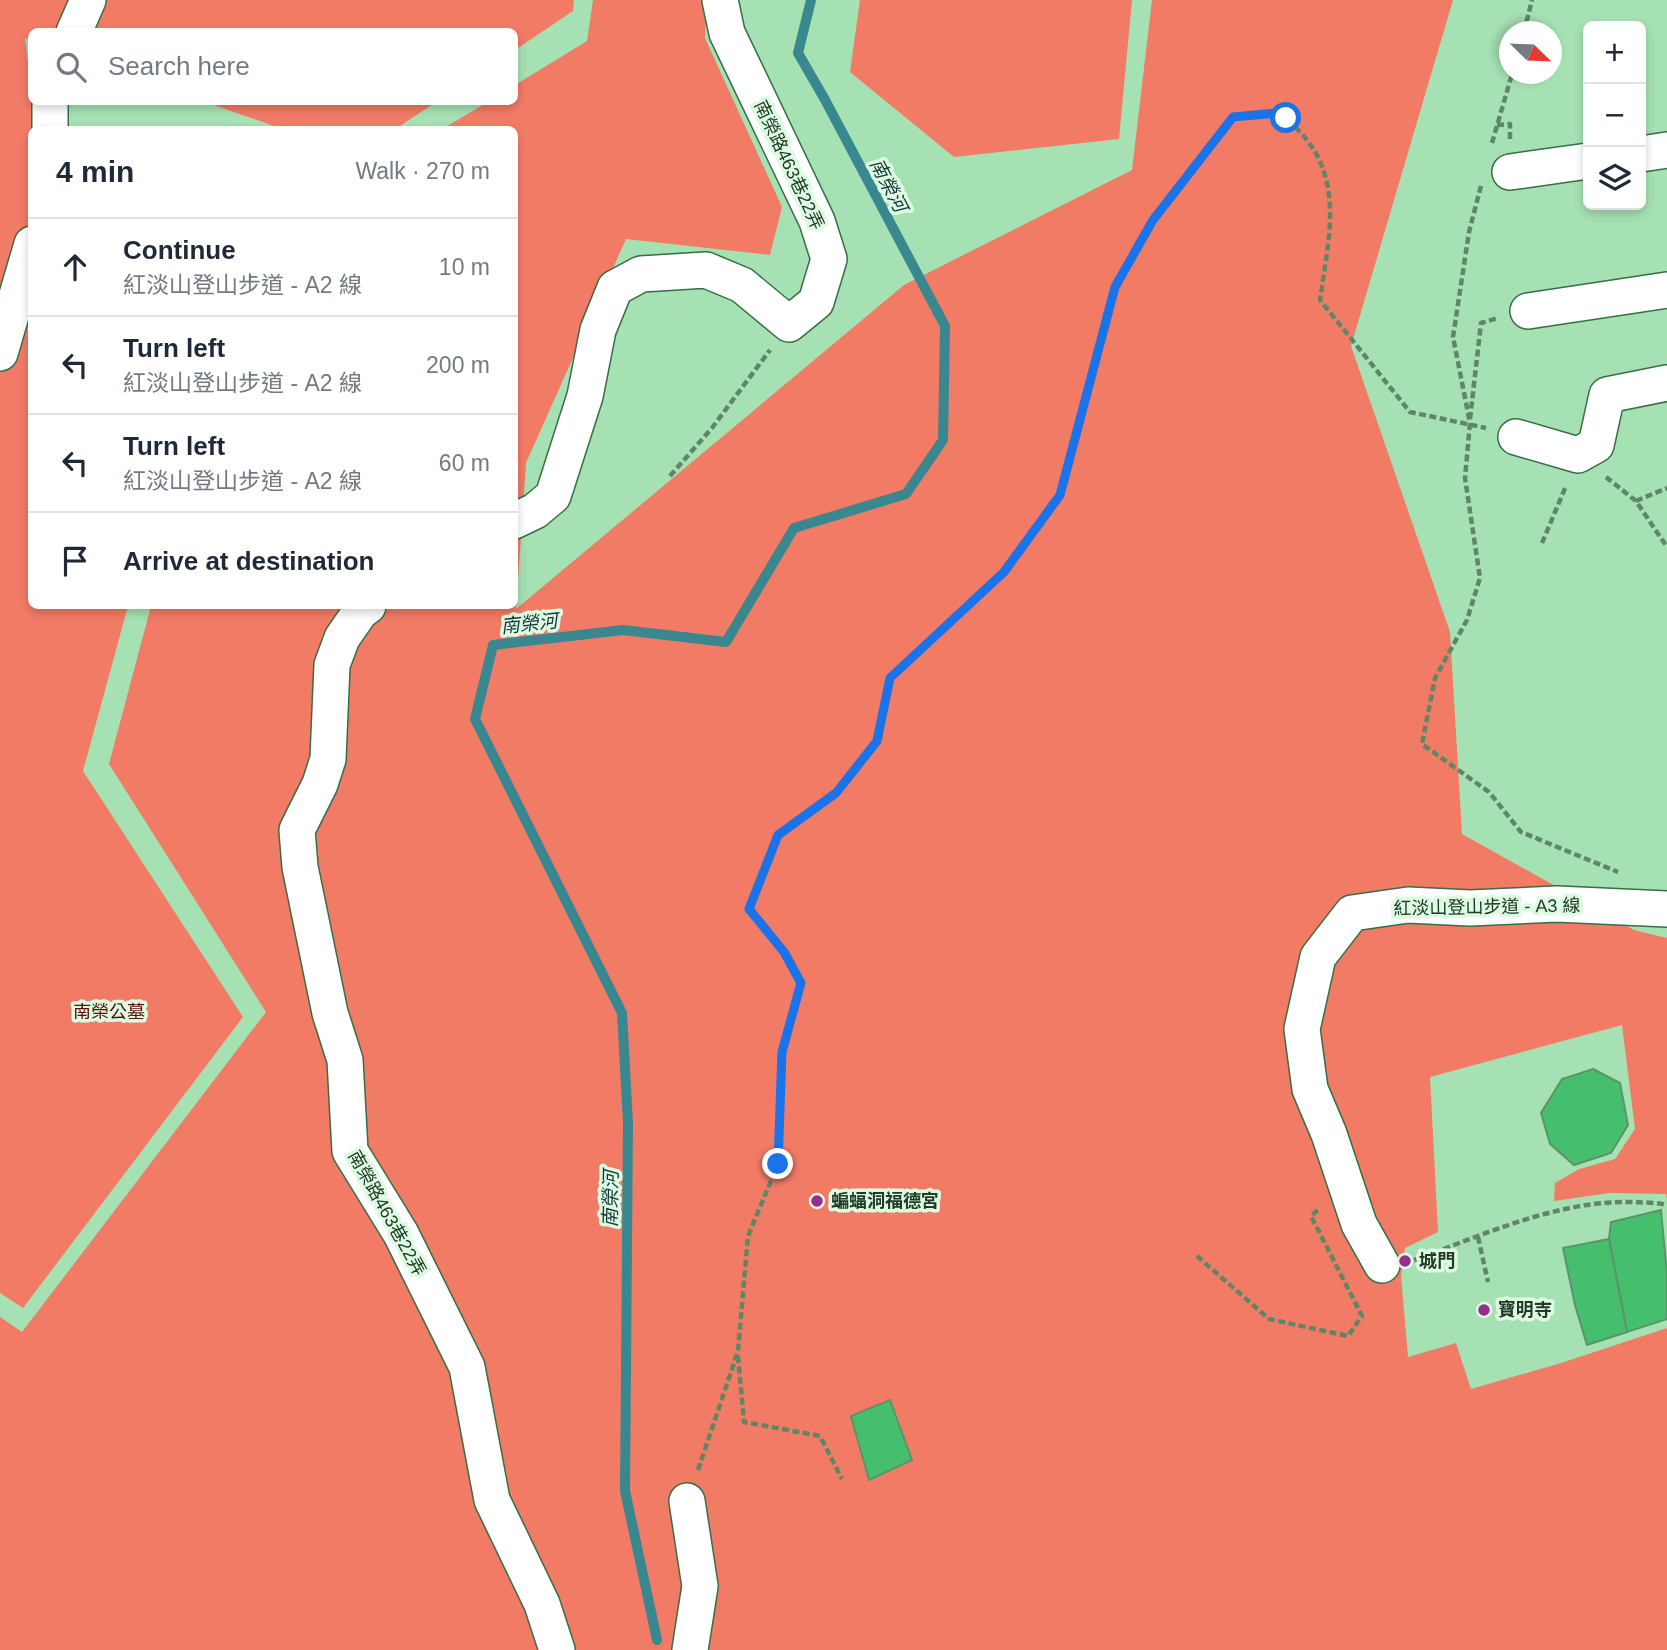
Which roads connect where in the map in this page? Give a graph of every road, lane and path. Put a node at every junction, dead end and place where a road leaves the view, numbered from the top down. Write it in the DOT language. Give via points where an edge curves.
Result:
graph roads {
  1 [pos="88,0"];
  2 [pos="720,0"];
  3 [pos="1532,0"];
  4 [pos="1527,21"];
  5 [pos="76,28"];
  6 [pos="50,105"];
  7 [pos="50,126"];
  8 [pos="1667,150"];
  9 [pos="1646,153"];
  10 [pos="1583,162"];
  11 [pos="1510,172"];
  12 [pos="1469,232"];
  13 [pos="28,258"];
  14 [pos="1667,290"];
  15 [pos="1528,311"];
  16 [pos="789,324"];
  17 [pos="0,353"];
  18 [pos="1667,383"];
  19 [pos="1470,423"];
  20 [pos="1516,437"];
  21 [pos="1578,455"];
  22 [pos="670,476"];
  23 [pos="1667,488"];
  24 [pos="1636,501"];
  25 [pos="518,520"];
  26 [pos="1542,543"];
  27 [pos="1667,547"];
  28 [pos="364,609"];
  29 [pos="1624,876"];
  30 [pos="1667,908"];
  31 [pos="1345,1179"];
  32 [pos="1667,1205"];
  33 [pos="1478,1237"];
  34 [pos="1198,1256"];
  35 [pos="1382,1265"];
  36 [pos="1488,1282"];
  37 [pos="738,1351"];
  38 [pos="842,1479"];
  39 [pos="687,1501"];
  40 [pos="557,1650"];
  41 [pos="690,1650"];
  1 -- 5 [label="lane"];
  2 -- 16 [label="lane, 南榮路463巷22弄" via="727,33 817,221 829,258 816,302"];
  3 -- 4 [label="path"];
  6 -- 7 [label="lane"];
  8 -- 9 [label="lane"];
  10 -- 11 [label="lane"];
  12 -- 19 [label="path" via="1453,337"];
  13 -- 17 [label="lane"];
  14 -- 15 [label="lane"];
  15 -- 19 [label="path" via="1481,323"];
  16 -- 22 [label="path"];
  16 -- 25 [label="lane" via="742,285 706,271 641,274 615,288 598,330 586,396 553,496"];
  18 -- 21 [label="lane" via="1607,395 1596,445"];
  19 -- 29 [label="path" via="1465,478 1480,578 1467,620 1435,678 1422,744 1489,793 1521,832"];
  19 -- 37 [label="path" via="1410,412 1320,300 1331,199 1308,140 1276,113 1233,117 1153,220 1115,287 1060,495 1004,572 890,678 877,741 836,793 778,835 749,909 784,952 801,983 782,1052 778,1164 748,1236"];
  20 -- 21 [label="lane"];
  21 -- 24 [label="path"];
  21 -- 26 [label="path"];
  23 -- 24 [label="path"];
  24 -- 27 [label="path"];
  28 -- 40 [label="lane, 南榮路463巷22弄" via="342,638 332,664 328,759 297,831 330,1013 345,1060 350,1152 401,1234 467,1367 492,1500 542,1604"];
  30 -- 31 [label="lane, 紅淡山登山步道 - A3 線" via="1408,905 1352,913 1318,957 1302,1029 1310,1089"];
  31 -- 34 [label="path" via="1311,1216 1362,1316 1348,1336 1269,1319"];
  31 -- 35 [label="lane, 紅淡山登山步道 - A3 線" via="1359,1224"];
  32 -- 33 [label="path" via="1606,1201 1573,1205"];
  33 -- 35 [label="path" via="1414,1260"];
  33 -- 36 [label="path"];
  37 -- 38 [label="path" via="744,1422 820,1436"];
  37 -- 39 [label="path"];
  39 -- 41 [label="lane" via="700,1586"];
}
